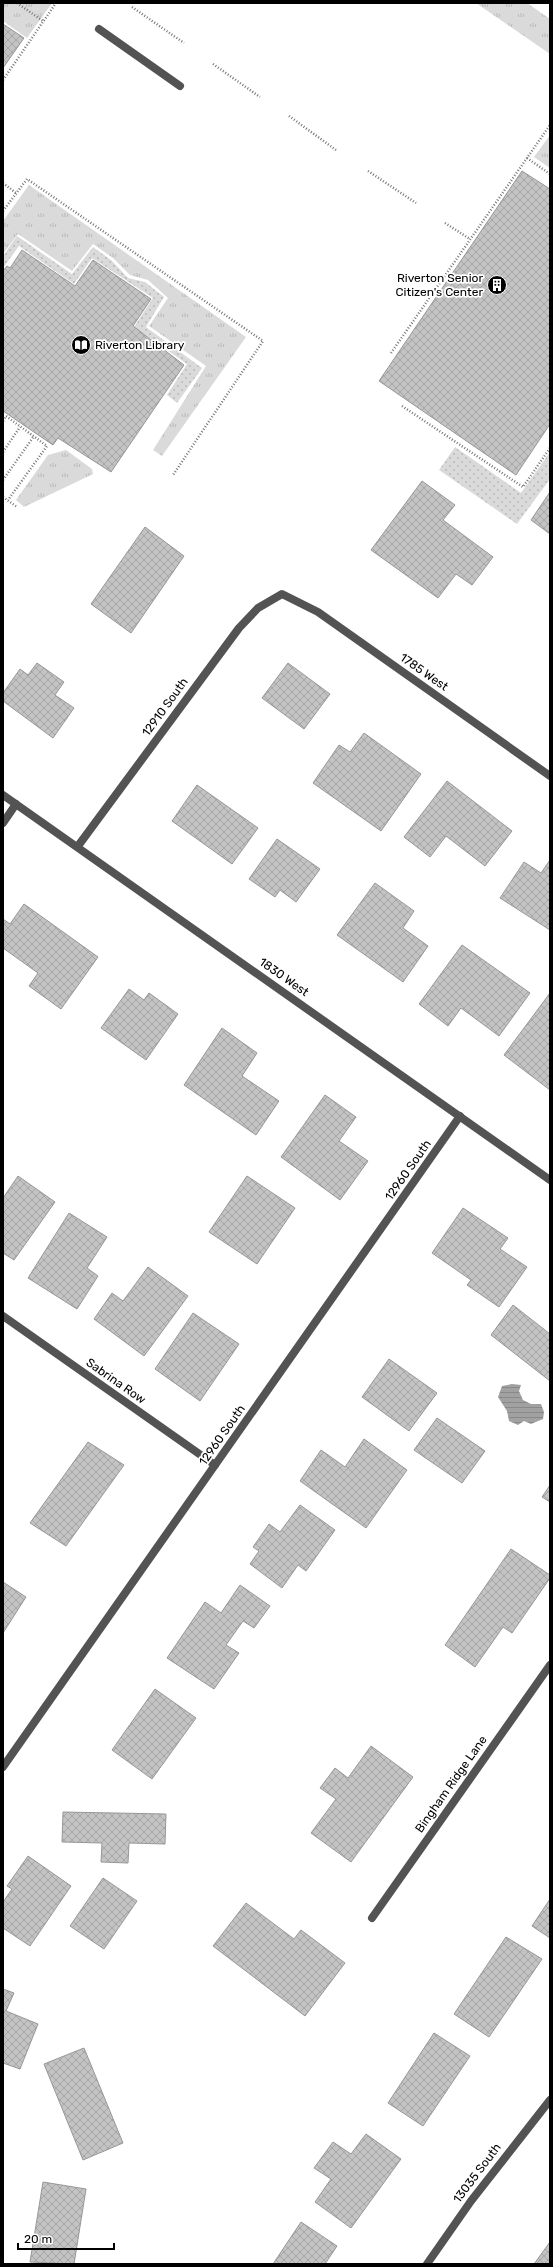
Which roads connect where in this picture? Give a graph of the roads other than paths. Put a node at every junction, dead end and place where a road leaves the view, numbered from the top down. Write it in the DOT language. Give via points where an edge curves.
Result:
graph roads {
  1 [pos="99,29"];
  2 [pos="180,86"];
  3 [pos="282,594"];
  4 [pos="550,776"];
  5 [pos="3,795"];
  6 [pos="16,804"];
  7 [pos="3,823"];
  8 [pos="78,846"];
  9 [pos="460,1116"];
  10 [pos="550,1180"];
  11 [pos="3,1316"];
  12 [pos="215,1466"];
  13 [pos="550,1665"];
  14 [pos="3,1767"];
  15 [pos="372,1918"];
  16 [pos="550,2100"];
  17 [pos="427,2264"];
  1 -- 2 [label="street"];
  3 -- 4 [label="street, 1785 West" via="318,612"];
  3 -- 8 [label="street, 12910 South" via="258,608 238,628"];
  5 -- 6 [label="street, 1830 West"];
  6 -- 7 [label="street"];
  6 -- 8 [label="street, 1830 West"];
  8 -- 9 [label="street, 1830 West"];
  9 -- 10 [label="street, 1830 West"];
  9 -- 12 [label="street, 12960 South"];
  11 -- 12 [label="street, Sabrina Row"];
  12 -- 14 [label="street, 12960 South"];
  13 -- 15 [label="street, Bingham Ridge Lane"];
  16 -- 17 [label="street, 13035 South"];
}
